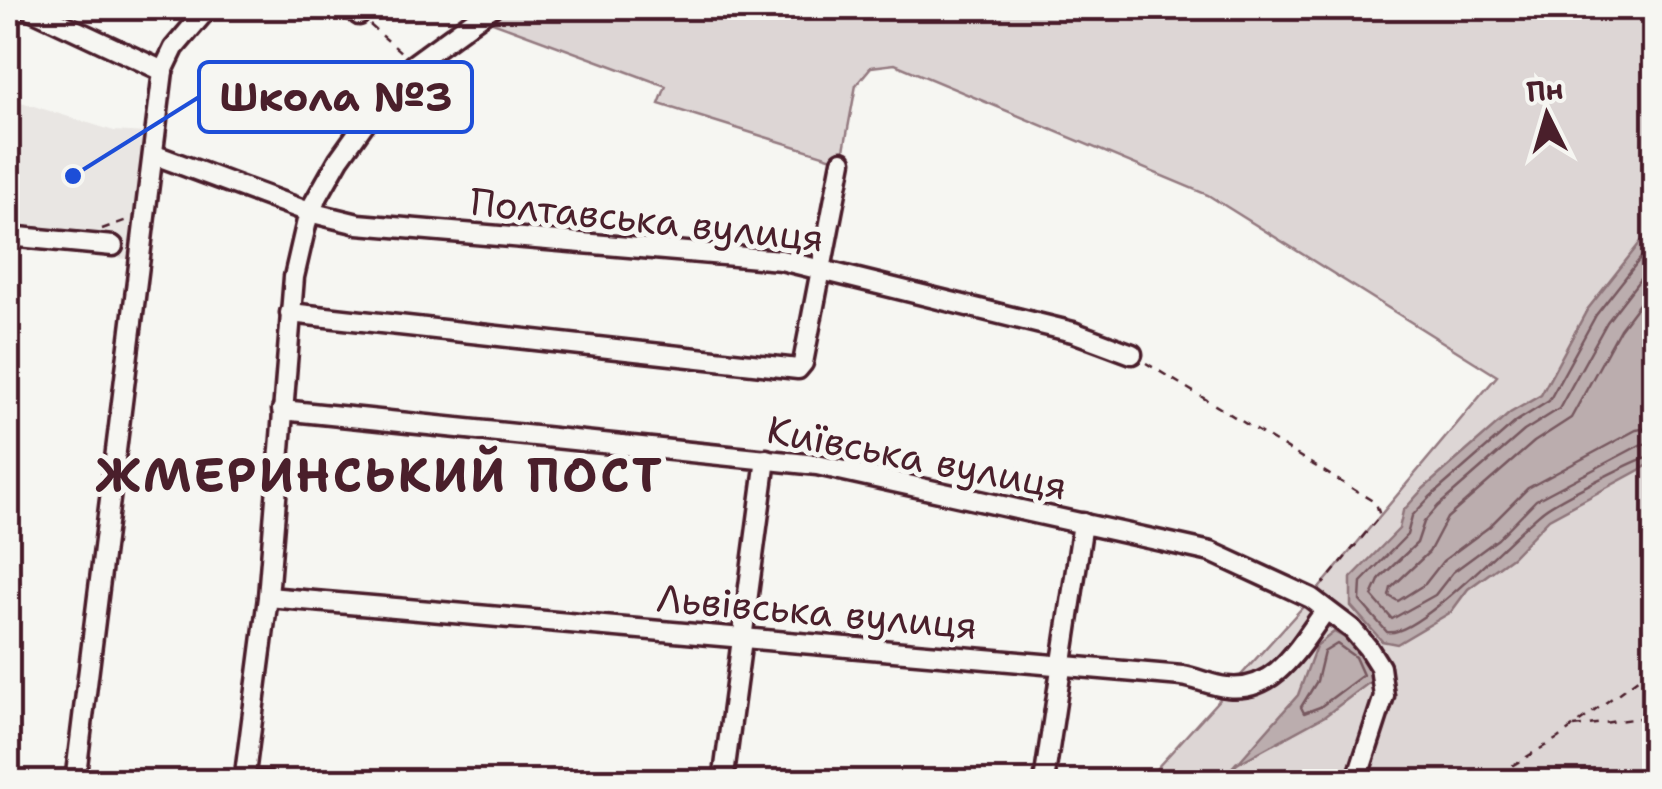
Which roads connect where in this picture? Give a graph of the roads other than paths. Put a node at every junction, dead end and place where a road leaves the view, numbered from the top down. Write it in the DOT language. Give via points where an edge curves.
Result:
graph roads {
  1 [pos="28,8"];
  2 [pos="208,8"];
  3 [pos="490,8"];
  4 [pos="163,71"];
  5 [pos="155,155"];
  6 [pos="842,162"];
  7 [pos="309,212"];
  8 [pos="8,236"];
  9 [pos="113,246"];
  10 [pos="823,268"];
  11 [pos="290,314"];
  12 [pos="1132,354"];
  13 [pos="282,410"];
  14 [pos="766,458"];
  15 [pos="1083,524"];
  16 [pos="268,597"];
  17 [pos="1318,604"];
  18 [pos="743,639"];
  19 [pos="1062,664"];
  20 [pos="244,781"];
  21 [pos="75,782"];
  22 [pos="267,782"];
  23 [pos="723,782"];
  24 [pos="1044,782"];
  25 [pos="1356,782"];
  1 -- 4 [label="street"];
  2 -- 4 [label="street"];
  3 -- 7 [label="street" via="414,64 363,124"];
  4 -- 5 [label="street"];
  5 -- 7 [label="street, Полтавська вулиця"];
  5 -- 21 [label="street"];
  6 -- 10 [label="street"];
  7 -- 10 [label="street, Полтавська вулиця" via="378,227"];
  7 -- 11 [label="street"];
  8 -- 9 [label="street"];
  10 -- 11 [label="street" via="798,369"];
  10 -- 12 [label="street, Полтавська вулиця" via="1072,332"];
  11 -- 13 [label="street"];
  13 -- 14 [label="street, Київська вулиця"];
  13 -- 16 [label="street"];
  14 -- 15 [label="street, Київська вулиця"];
  14 -- 18 [label="street"];
  15 -- 17 [label="street, Київська вулиця" via="1212,552"];
  15 -- 19 [label="street"];
  16 -- 18 [label="street, Львівська вулиця"];
  16 -- 20 [label="street"];
  17 -- 19 [label="street, Львівська вулиця" via="1278,672 1262,683 1239,688"];
  17 -- 25 [label="street, Київська вулиця" via="1368,648 1384,683 1382,711"];
  18 -- 19 [label="street, Львівська вулиця"];
  18 -- 23 [label="street"];
  19 -- 24 [label="street"];
  20 -- 22 [label="street"];
}
